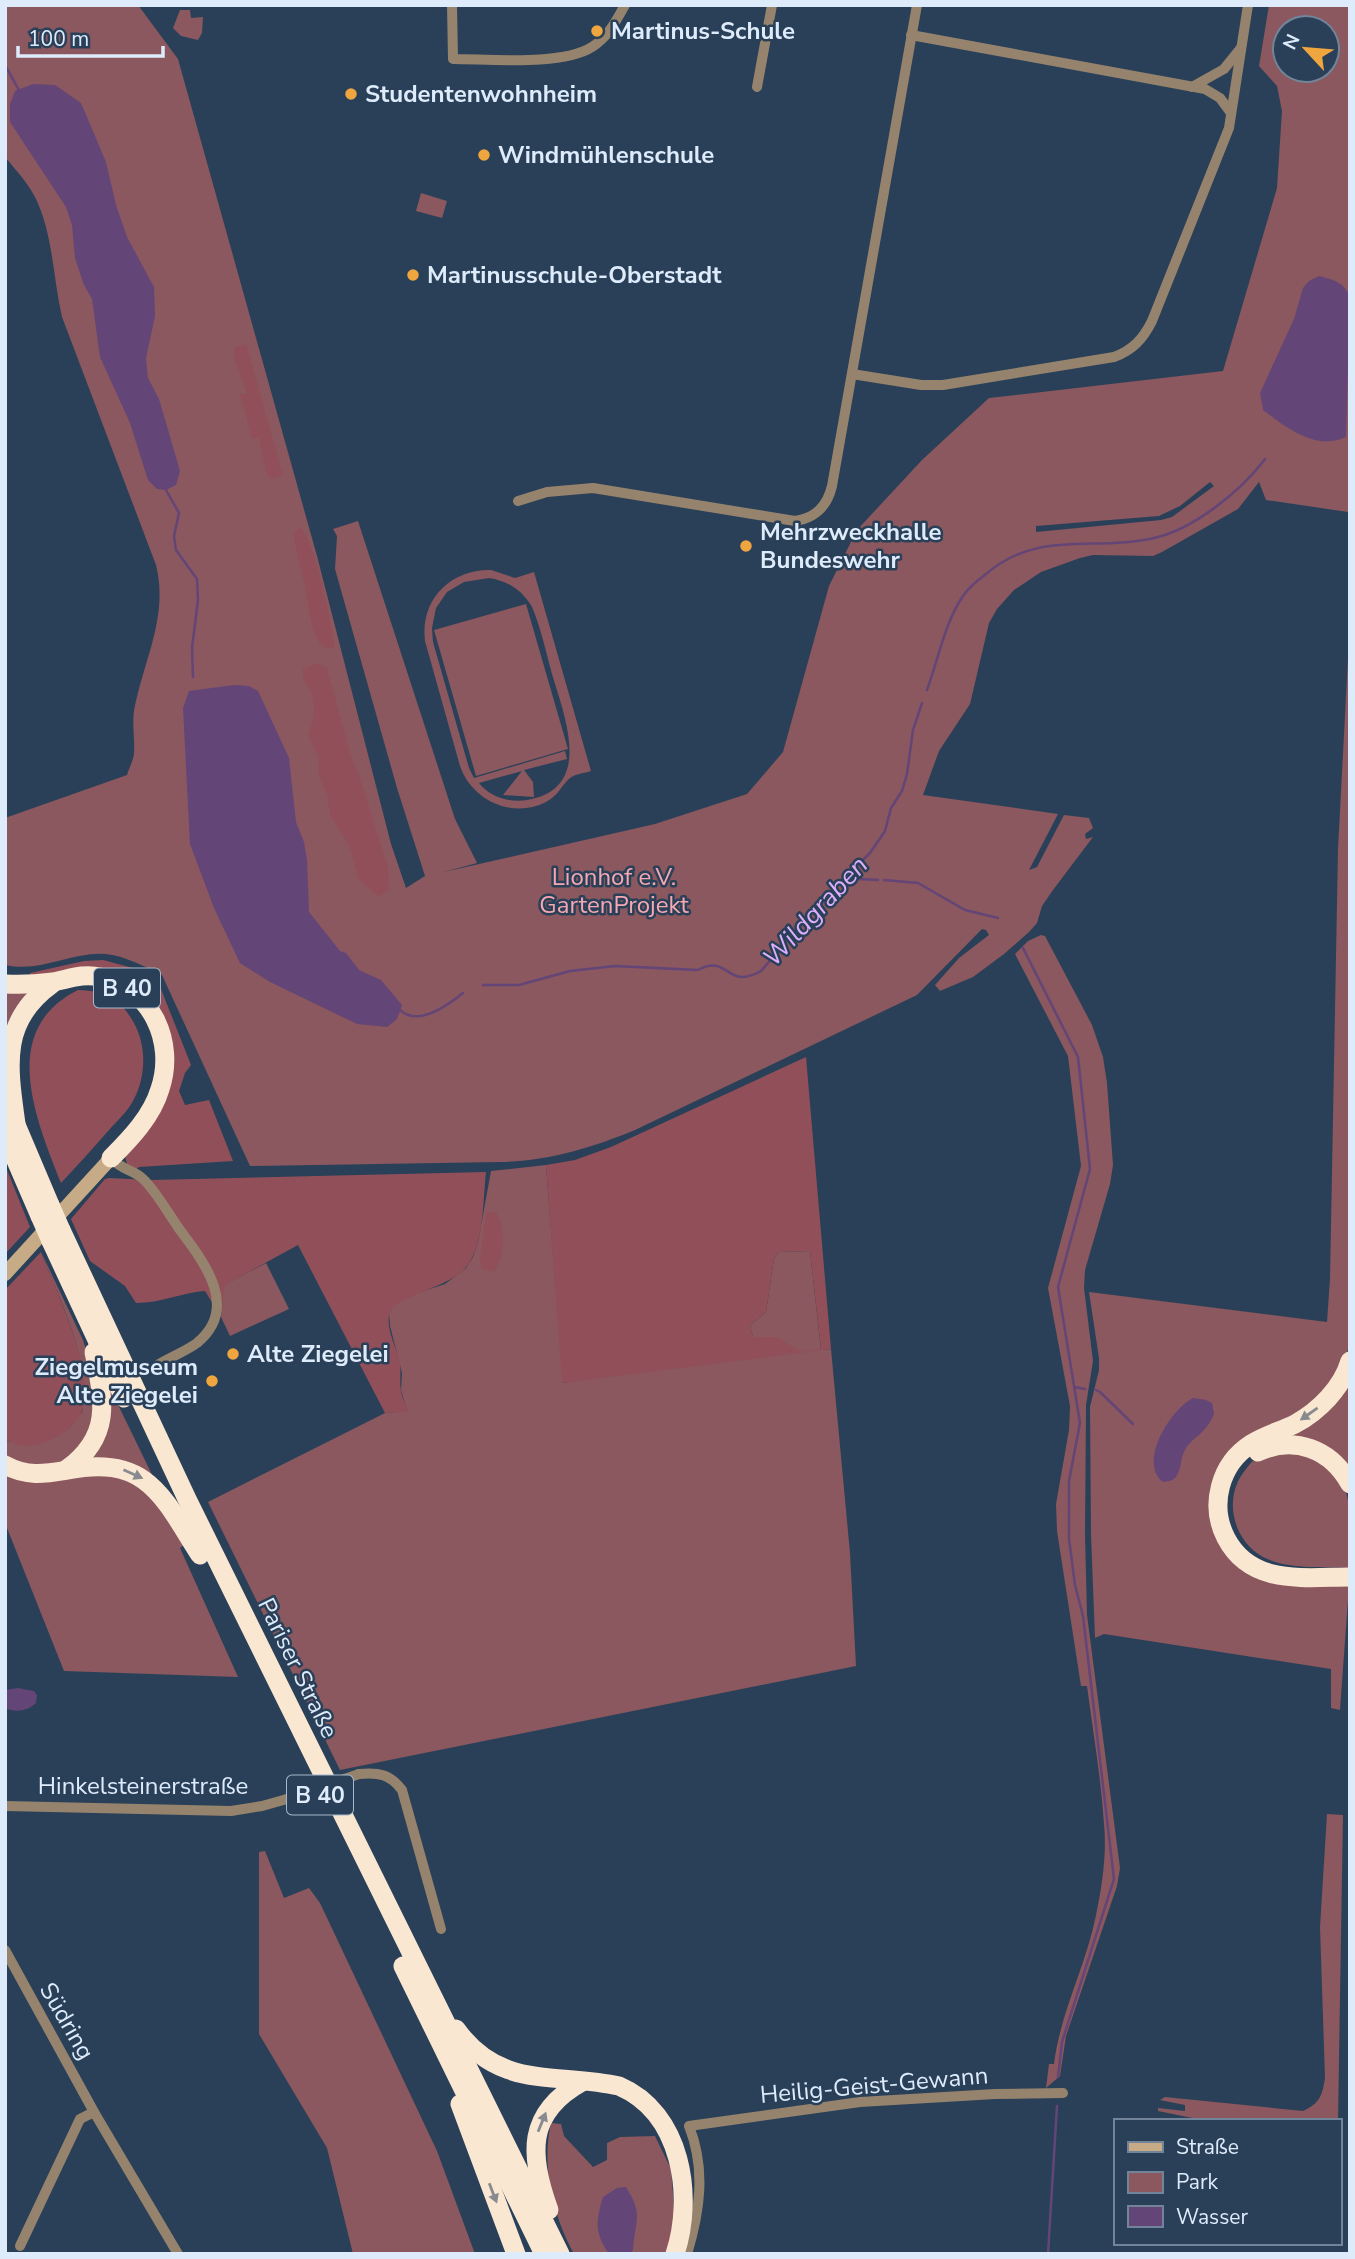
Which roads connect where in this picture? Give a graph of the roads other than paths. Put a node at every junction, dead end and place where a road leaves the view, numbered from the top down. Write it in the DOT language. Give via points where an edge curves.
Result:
graph roads {
  1 [pos="452,5"];
  2 [pos="625,5"];
  3 [pos="772,5"];
  4 [pos="916,5"];
  5 [pos="1248,5"];
  6 [pos="911,35"];
  7 [pos="1242,47"];
  8 [pos="757,87"];
  9 [pos="1192,87"];
  10 [pos="1231,113"];
  11 [pos="852,374"];
  12 [pos="519,501"];
  13 [pos="55,981"];
  14 [pos="5,984"];
  15 [pos="5,1099"];
  16 [pos="11,1129"];
  17 [pos="111,1158"];
  18 [pos="56,1235"];
  19 [pos="5,1274"];
  20 [pos="87,1320"];
  21 [pos="1350,1361"];
  22 [pos="159,1364"];
  23 [pos="5,1465"];
  24 [pos="66,1470"];
  25 [pos="1350,1484"];
  26 [pos="200,1555"];
  27 [pos="1349,1576"];
  28 [pos="5,1806"];
  29 [pos="441,1929"];
  30 [pos="5,1950"];
  31 [pos="426,1982"];
  32 [pos="438,2036"];
  33 [pos="582,2082"];
  34 [pos="1063,2093"];
  35 [pos="94,2112"];
  36 [pos="20,2246"];
  37 [pos="178,2254"];
  38 [pos="516,2254"];
  39 [pos="544,2254"];
  40 [pos="560,2254"];
  41 [pos="565,2254"];
  42 [pos="675,2254"];
  43 [pos="687,2254"];
  1 -- 2 [label="street" via="453,59 569,57 605,37"];
  3 -- 8 [label="street"];
  4 -- 6 [label="street"];
  5 -- 7 [label="street"];
  6 -- 9 [label="street"];
  6 -- 11 [label="street"];
  7 -- 9 [label="street" via="1224,69"];
  7 -- 10 [label="street"];
  9 -- 10 [label="street" via="1215,94"];
  10 -- 11 [label="street" via="1221,150 1152,321 1132,348 1114,357 943,385"];
  11 -- 12 [label="street" via="831,494 824,506 803,520 593,488 547,492"];
  13 -- 14 [label="highway, B 40"];
  13 -- 16 [label="highway, B 40" via="29,1002 11,1037"];
  13 -- 17 [label="highway, B 40" via="85,975 118,982 144,1002 161,1030 165,1058 160,1089 144,1121"];
  15 -- 16 [label="highway, Pariser Straße / B 40"];
  16 -- 18 [label="highway, Pariser Straße / B 40, bridge"];
  17 -- 19 [label="street"];
  17 -- 22 [label="street" via="145,1181 210,1272 216,1291 209,1328 197,1343"];
  18 -- 20 [label="highway, Pariser Straße / B 40"];
  18 -- 31 [label="highway, Pariser Straße / B 40"];
  20 -- 24 [label="highway, B 40" via="100,1380 102,1419 88,1451"];
  20 -- 26 [label="highway, Pariser Straße / B 40"];
  21 -- 27 [label="highway, one-way" via="1337,1387 1314,1412 1254,1442 1236,1457 1224,1476 1218,1499 1223,1533 1253,1567 1281,1577"];
  23 -- 24 [label="highway, B 40" via="37,1475"];
  24 -- 26 [label="highway, B 40, one-way" via="104,1466 140,1476 167,1503"];
  25 -- 27 [label="highway" via="1323,1454 1302,1445 1280,1444 1260,1451 1243,1465 1232,1483 1228,1504 1235,1536 1258,1559 1282,1569"];
  26 -- 32 [label="highway, Pariser Straße / B 40"];
  28 -- 29 [label="street, Hinkelsteinerstraße, bridge" via="231,1811 287,1799 359,1774 382,1774 402,1790"];
  30 -- 35 [label="street, Südring"];
  31 -- 33 [label="highway" via="458,2032 481,2054 526,2076"];
  31 -- 40 [label="highway, Pariser Straße / B 40"];
  32 -- 38 [label="highway, one-way"];
  32 -- 39 [label="highway, Pariser Straße / B 40"];
  41 -- 33 [label="highway, one-way" via="542,2187 536,2143 548,2108"];
  33 -- 42 [label="highway" via="630,2090 648,2105 671,2139 684,2199"];
  34 -- 43 [label="street, Heilig-Geist-Gewann" via="860,2102 689,2126 701,2182"];
  35 -- 36 [label="street" via="80,2119"];
  35 -- 37 [label="street, Südring"];
}
